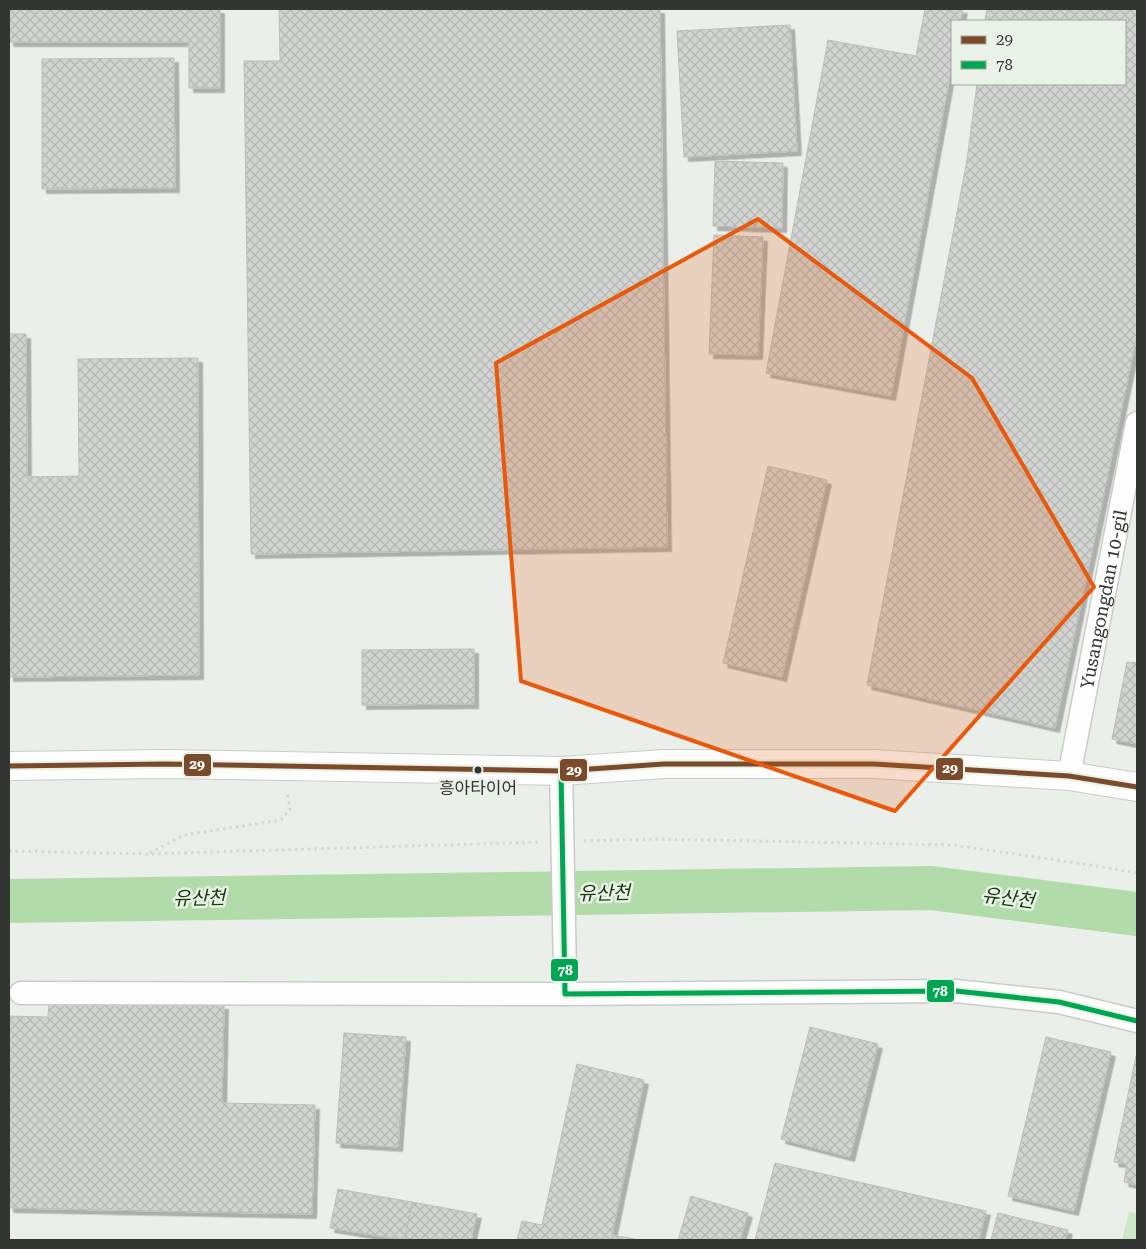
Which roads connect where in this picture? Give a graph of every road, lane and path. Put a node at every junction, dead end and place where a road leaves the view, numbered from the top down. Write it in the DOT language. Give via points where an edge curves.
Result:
graph roads {
  1 [pos="1137,423"];
  2 [pos="9,766"];
  3 [pos="282,766"];
  4 [pos="561,771"];
  5 [pos="1069,776"];
  6 [pos="1137,786"];
  7 [pos="148,854"];
  8 [pos="565,984"];
  9 [pos="20,993"];
  10 [pos="1137,1021"];
  1 -- 5 [label="street, Yusangongdan 10-gil"];
  2 -- 3 [label="main road"];
  3 -- 4 [label="main road"];
  3 -- 7 [label="path" via="290,809 281,820 184,835"];
  4 -- 5 [label="main road" via="664,764 874,764"];
  4 -- 8 [label="street, bridge"];
  5 -- 6 [label="main road"];
  8 -- 9 [label="street"];
  8 -- 10 [label="street" via="956,991 1059,1002"];
}
